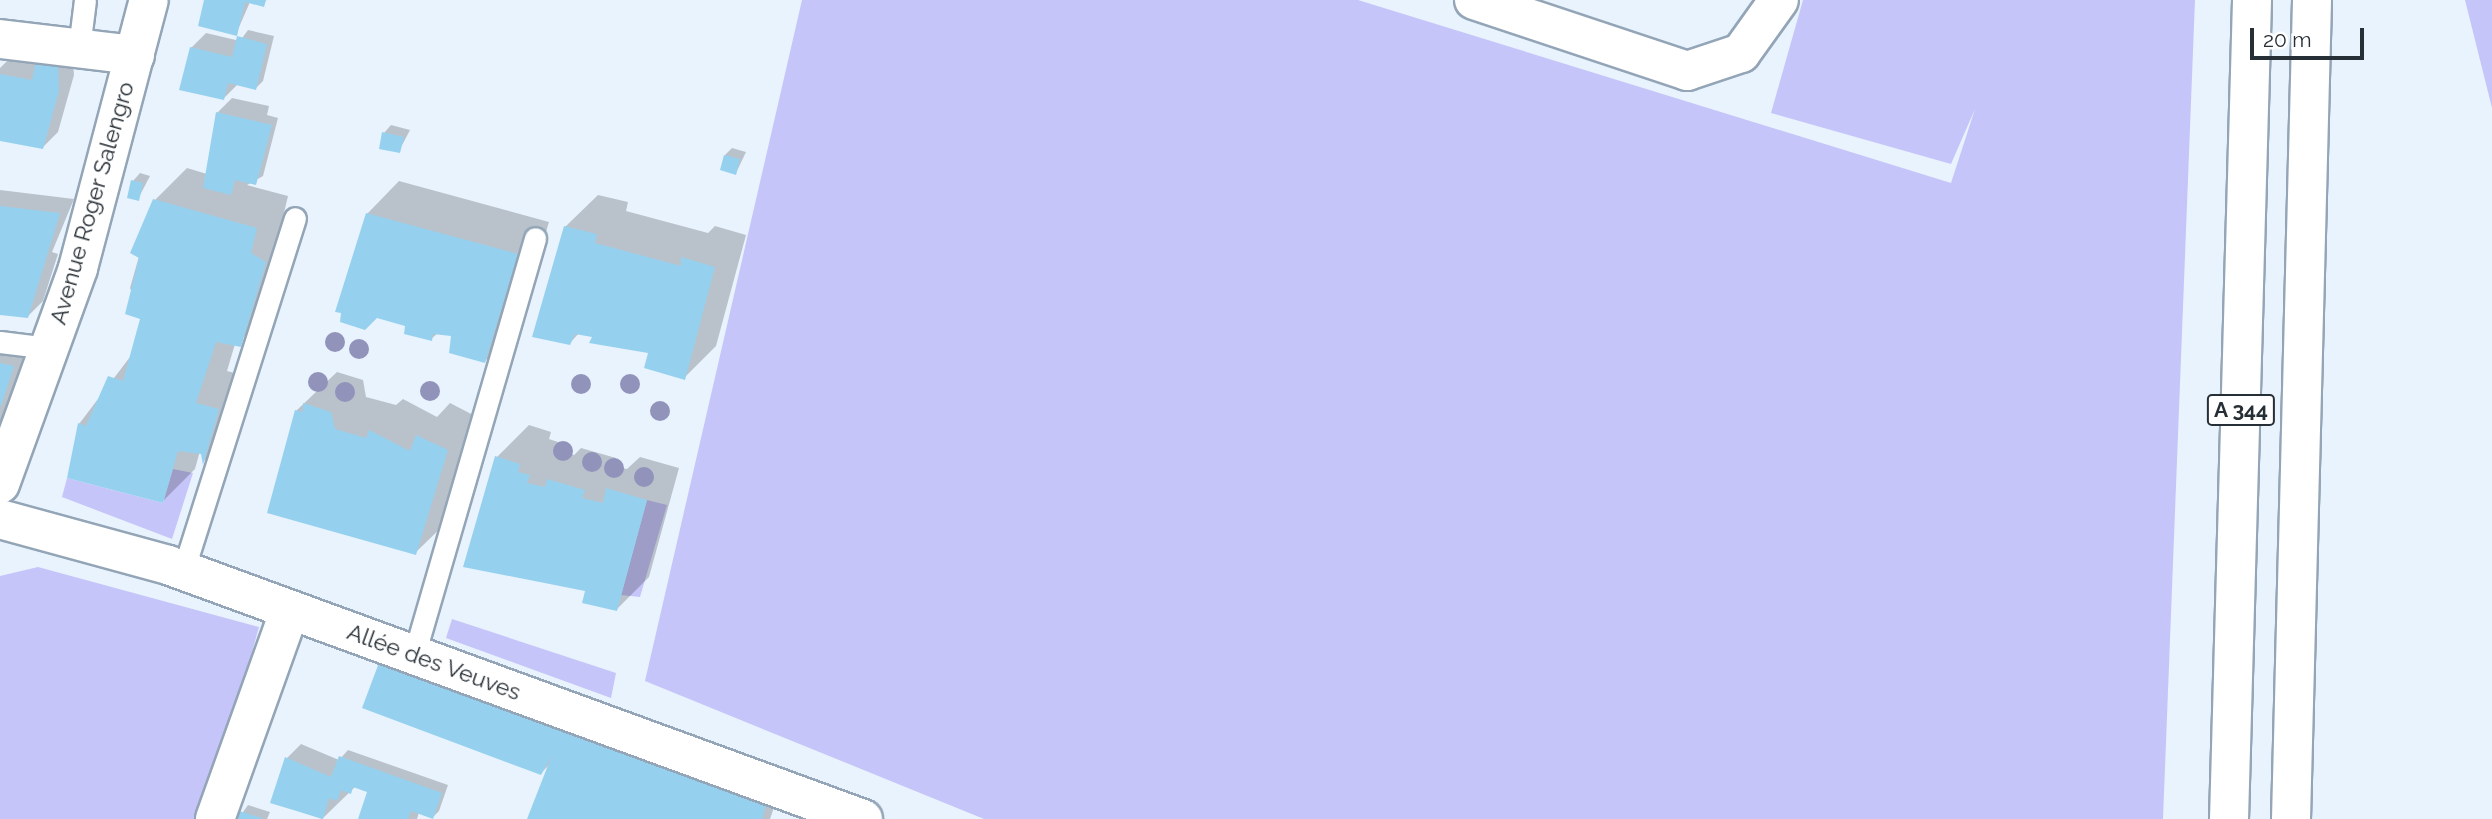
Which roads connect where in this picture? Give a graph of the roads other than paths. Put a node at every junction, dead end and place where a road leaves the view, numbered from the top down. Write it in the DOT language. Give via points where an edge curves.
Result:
graph roads {
  1 [pos="85,0"];
  2 [pos="149,0"];
  3 [pos="1779,0"];
  4 [pos="2252,0"];
  5 [pos="2312,0"];
  6 [pos="1482,1"];
  7 [pos="0,39"];
  8 [pos="79,48"];
  9 [pos="135,55"];
  10 [pos="295,218"];
  11 [pos="535,239"];
  12 [pos="0,342"];
  13 [pos="48,348"];
  14 [pos="0,484"];
  15 [pos="0,519"];
  16 [pos="183,570"];
  17 [pos="290,610"];
  18 [pos="414,655"];
  19 [pos="215,819"];
  20 [pos="863,819"];
  21 [pos="2229,819"];
  22 [pos="2291,819"];
  1 -- 8 [label="lane"];
  2 -- 9 [label="main road, Avenue Roger Salengro"];
  3 -- 6 [label="main road" via="1741,53 1687,71"];
  4 -- 21 [label="main road, A 344"];
  5 -- 22 [label="main road, A 344"];
  7 -- 8 [label="main road"];
  8 -- 9 [label="main road"];
  9 -- 13 [label="main road, Avenue Roger Salengro" via="78,268"];
  10 -- 16 [label="lane"];
  11 -- 18 [label="lane"];
  12 -- 13 [label="lane"];
  13 -- 14 [label="main road, Avenue Roger Salengro"];
  15 -- 16 [label="main road, Allée des Veuves"];
  16 -- 17 [label="main road, Allée des Veuves"];
  17 -- 18 [label="main road, Allée des Veuves"];
  17 -- 19 [label="main road"];
  18 -- 20 [label="main road, Allée des Veuves"];
}
